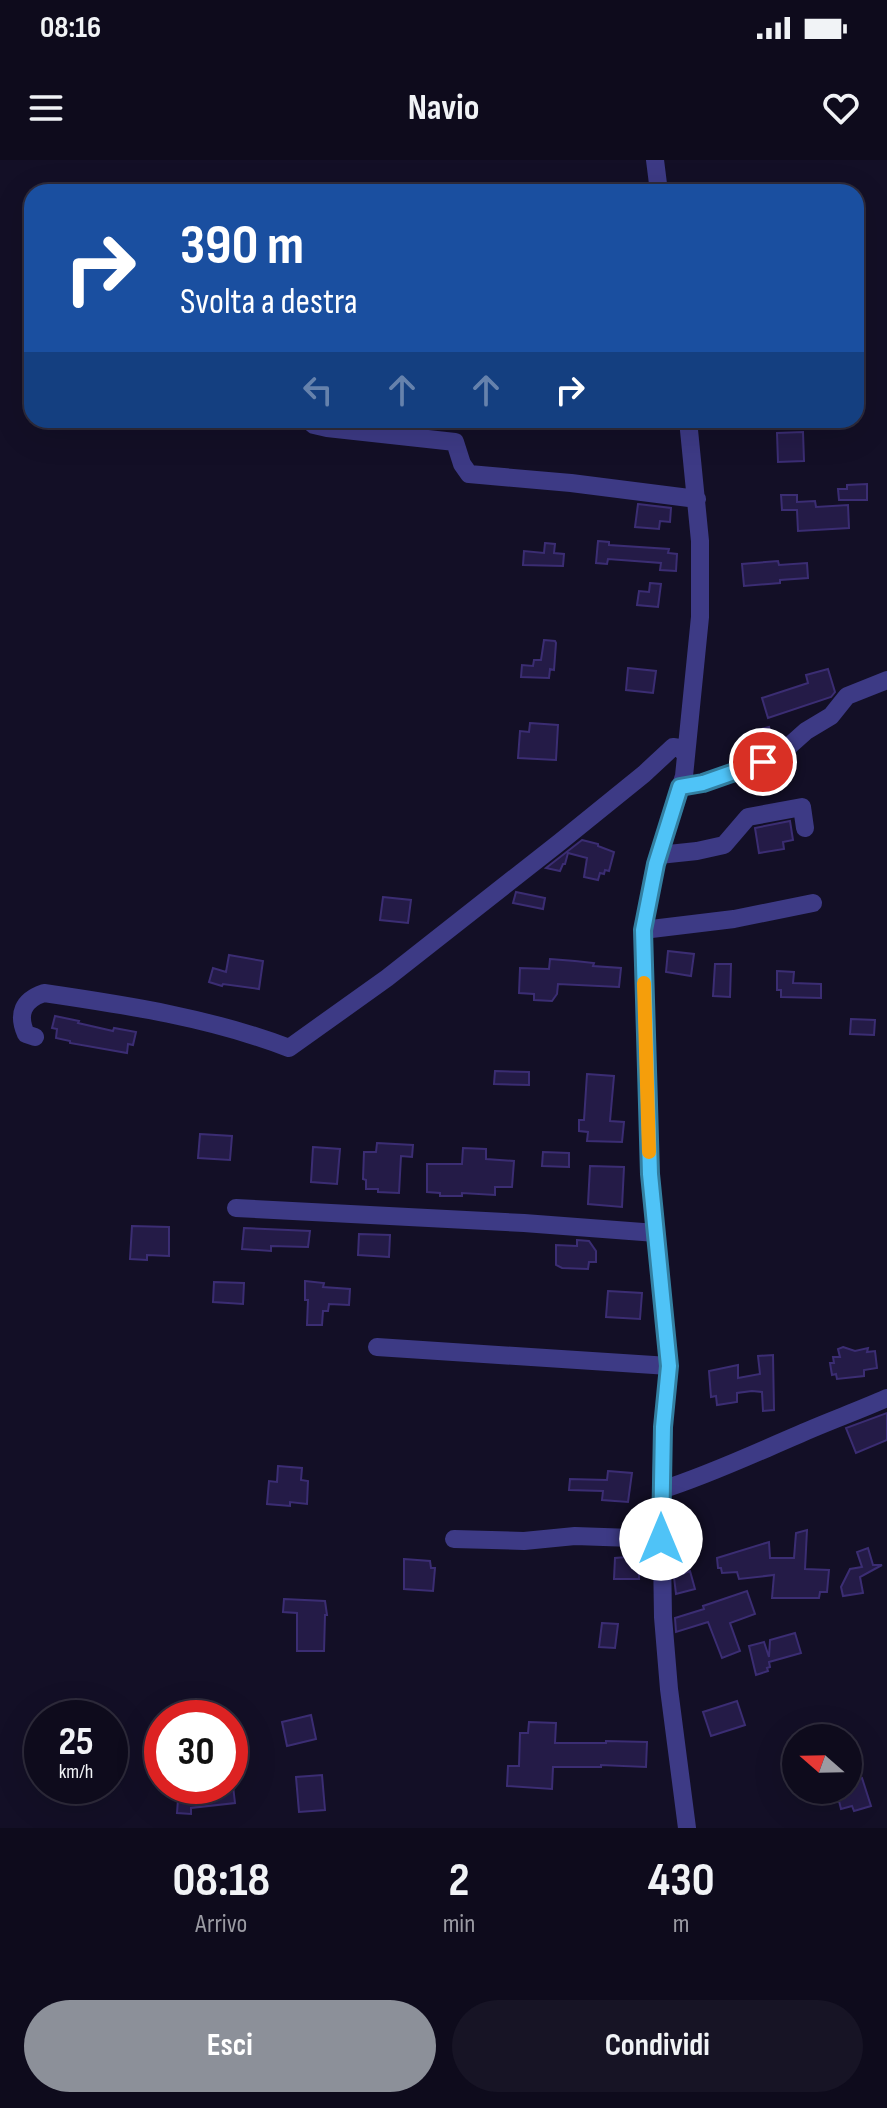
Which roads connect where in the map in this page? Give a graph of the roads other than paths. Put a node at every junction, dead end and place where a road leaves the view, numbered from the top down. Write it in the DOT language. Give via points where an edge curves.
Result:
graph roads {
  1 [pos="655,160"];
  2 [pos="658,184"];
  3 [pos="327,428"];
  4 [pos="689,428"];
  5 [pos="697,499"];
  6 [pos="887,680"];
  7 [pos="685,754"];
  8 [pos="680,787"];
  9 [pos="805,828"];
  10 [pos="659,855"];
  11 [pos="813,903"];
  12 [pos="643,930"];
  13 [pos="35,1037"];
  14 [pos="236,1208"];
  15 [pos="656,1233"];
  16 [pos="377,1347"];
  17 [pos="669,1366"];
  18 [pos="887,1398"];
  19 [pos="661,1490"];
  20 [pos="454,1539"];
  21 [pos="661,1539"];
  22 [pos="687,1828"];
  1 -- 2 [label="street"];
  3 -- 5 [label="street" via="455,442 469,474"];
  4 -- 5 [label="street"];
  5 -- 7 [label="street" via="700,617"];
  6 -- 8 [label="street" via="847,696 831,716 778,756"];
  7 -- 8 [label="street"];
  7 -- 13 [label="street" via="673,747 387,978 289,1048 166,1013 44,993 23,1009 26,1034"];
  8 -- 10 [label="street"];
  9 -- 10 [label="street" via="802,807 748,817 724,845"];
  10 -- 12 [label="street"];
  11 -- 12 [label="street"];
  12 -- 15 [label="street"];
  14 -- 15 [label="street"];
  15 -- 17 [label="street"];
  16 -- 17 [label="street"];
  17 -- 19 [label="street"];
  18 -- 19 [label="street"];
  19 -- 21 [label="street"];
  20 -- 21 [label="street"];
  21 -- 22 [label="street" via="669,1689"];
}
